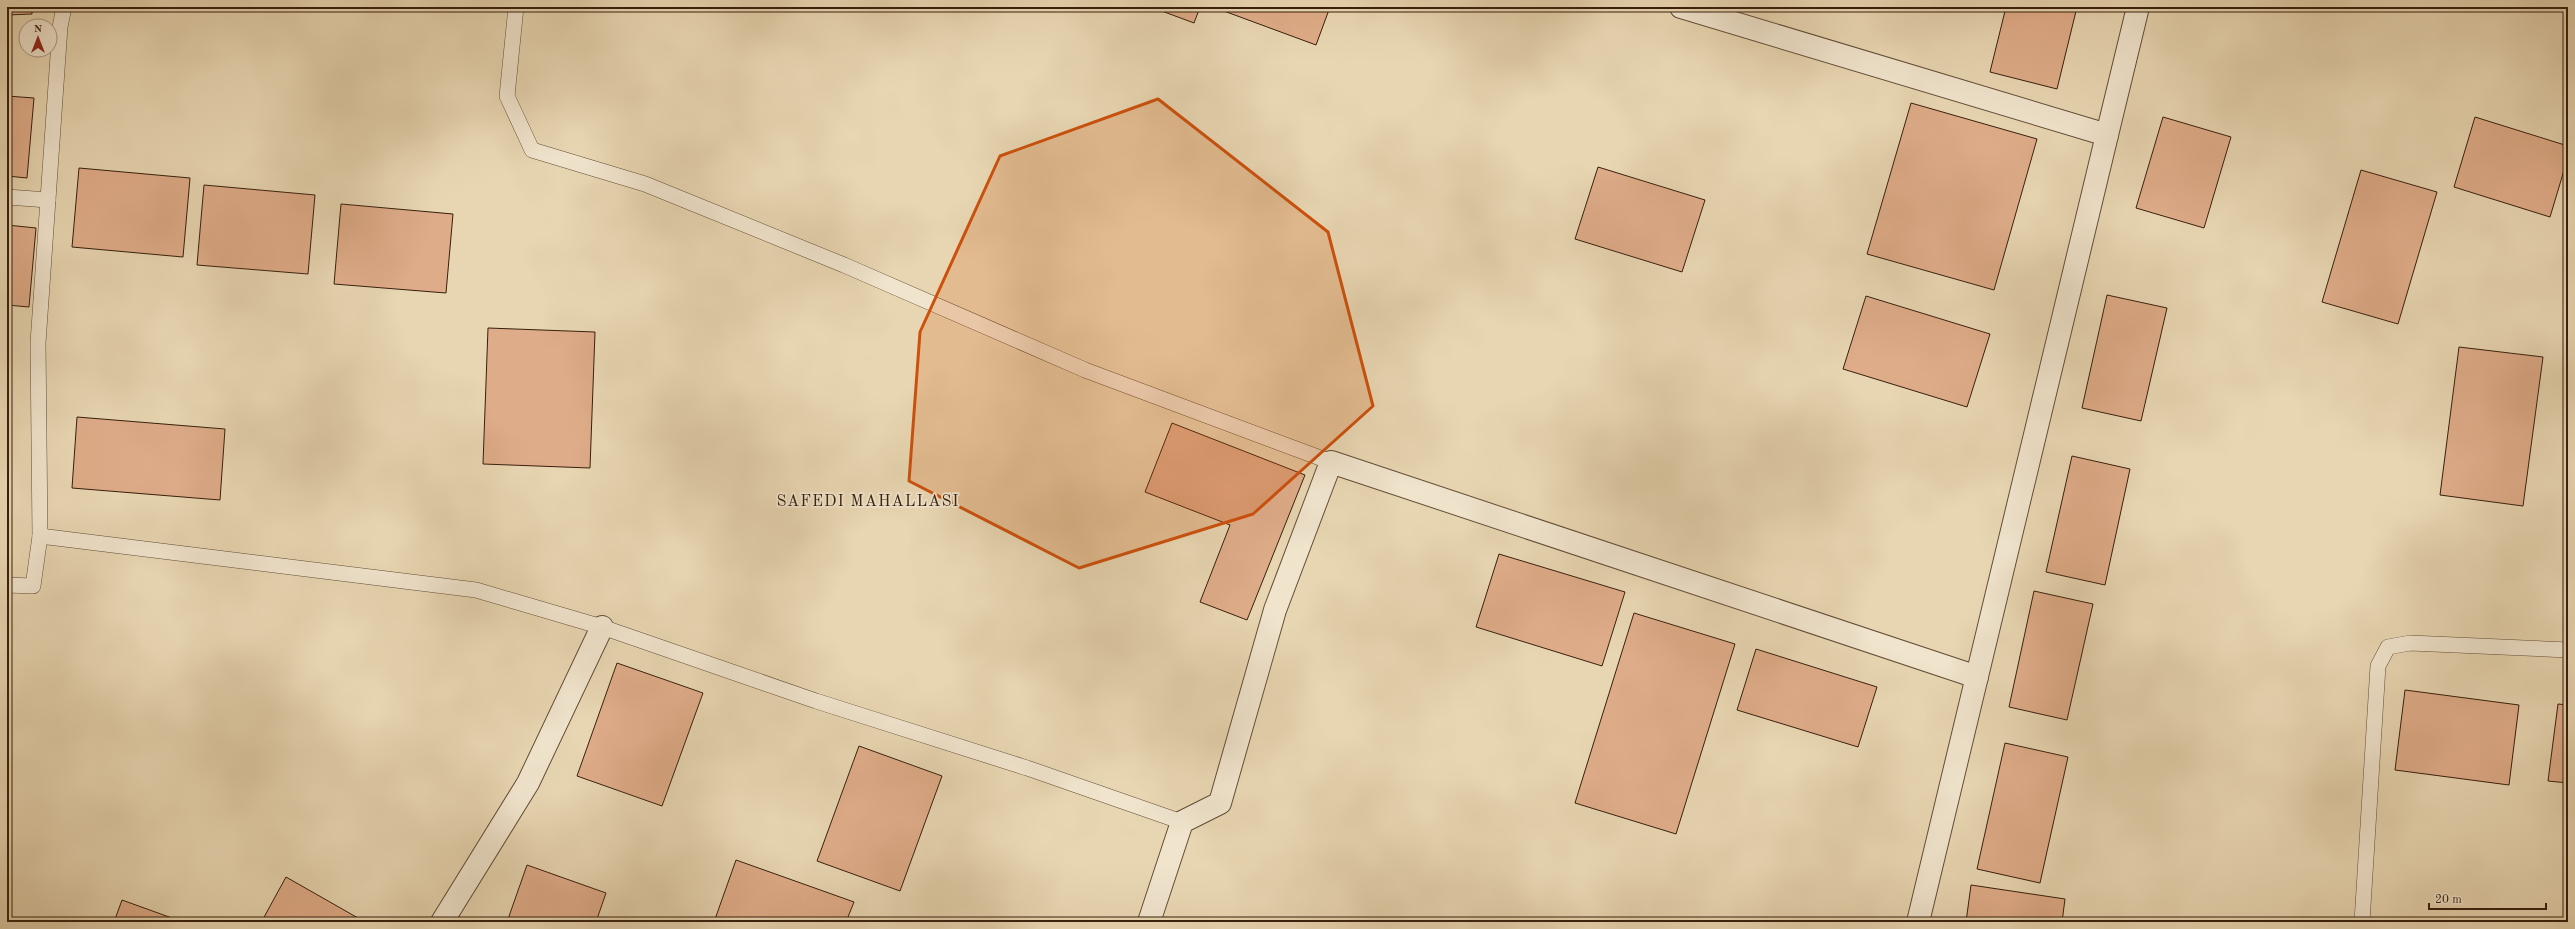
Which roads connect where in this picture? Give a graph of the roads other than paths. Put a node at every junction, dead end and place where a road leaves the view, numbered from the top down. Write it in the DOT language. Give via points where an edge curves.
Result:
graph roads {
  1 [pos="64,7"];
  2 [pos="516,7"];
  3 [pos="1681,7"];
  4 [pos="2138,7"];
  5 [pos="2107,135"];
  6 [pos="7,197"];
  7 [pos="48,200"];
  8 [pos="1331,462"];
  9 [pos="40,536"];
  10 [pos="7,585"];
  11 [pos="602,627"];
  12 [pos="2568,650"];
  13 [pos="1976,677"];
  14 [pos="1182,822"];
  15 [pos="442,922"];
  16 [pos="1149,922"];
  17 [pos="1918,922"];
  18 [pos="2362,922"];
  1 -- 7 [label="lane" via="60,28"];
  2 -- 8 [label="lane" via="507,96 532,150 645,184 844,265 1085,370"];
  3 -- 5 [label="street"];
  4 -- 5 [label="street"];
  5 -- 13 [label="street"];
  6 -- 7 [label="lane"];
  7 -- 9 [label="lane" via="38,343"];
  8 -- 13 [label="street"];
  8 -- 14 [label="street" via="1275,610 1220,803"];
  9 -- 10 [label="lane" via="33,586"];
  9 -- 11 [label="lane" via="476,590"];
  11 -- 14 [label="lane"];
  11 -- 15 [label="street" via="528,783"];
  12 -- 18 [label="lane" via="2410,643 2388,647 2378,666"];
  13 -- 17 [label="street"];
  14 -- 16 [label="street"];
}
